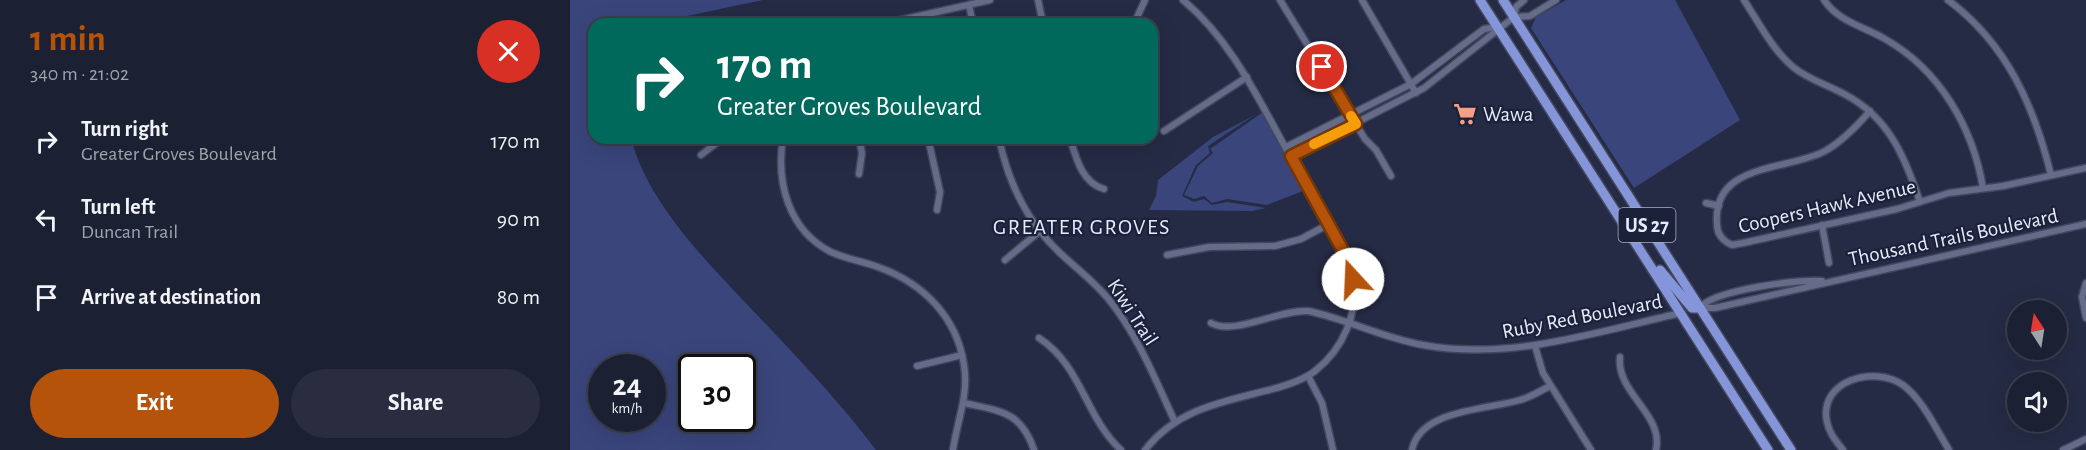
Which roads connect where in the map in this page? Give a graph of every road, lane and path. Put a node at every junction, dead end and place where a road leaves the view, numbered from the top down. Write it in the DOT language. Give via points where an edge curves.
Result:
graph roads {
  1 [pos="990,0"];
  2 [pos="1038,0"];
  3 [pos="1145,0"];
  4 [pos="1183,0"];
  5 [pos="1280,0"];
  6 [pos="1362,0"];
  7 [pos="1480,0"];
  8 [pos="1503,0"];
  9 [pos="1524,0"];
  10 [pos="1556,0"];
  11 [pos="1744,0"];
  12 [pos="1824,0"];
  13 [pos="1948,0"];
  14 [pos="969,5"];
  15 [pos="1514,17"];
  16 [pos="919,18"];
  17 [pos="972,18"];
  18 [pos="1042,18"];
  19 [pos="1137,18"];
  20 [pos="1497,27"];
  21 [pos="1247,77"];
  22 [pos="1411,84"];
  23 [pos="1416,93"];
  24 [pos="1870,111"];
  25 [pos="1350,115"];
  26 [pos="1356,124"];
  27 [pos="1164,131"];
  28 [pos="715,144"];
  29 [pos="783,144"];
  30 [pos="860,144"];
  31 [pos="929,144"];
  32 [pos="1001,144"];
  33 [pos="1072,144"];
  34 [pos="1286,147"];
  35 [pos="701,155"];
  36 [pos="1291,156"];
  37 [pos="2086,168"];
  38 [pos="860,174"];
  39 [pos="2051,175"];
  40 [pos="1392,176"];
  41 [pos="1983,188"];
  42 [pos="1104,189"];
  43 [pos="1604,194"];
  44 [pos="1920,202"];
  45 [pos="1706,203"];
  46 [pos="1719,206"];
  47 [pos="937,210"];
  48 [pos="1329,224"];
  49 [pos="2086,224"];
  50 [pos="1822,225"];
  51 [pos="1040,231"];
  52 [pos="1167,255"];
  53 [pos="1005,260"];
  54 [pos="1829,263"];
  55 [pos="1827,282"];
  56 [pos="2083,284"];
  57 [pos="1746,291"];
  58 [pos="1748,301"];
  59 [pos="1700,308"];
  60 [pos="1681,314"];
  61 [pos="2086,318"];
  62 [pos="1211,323"];
  63 [pos="1349,324"];
  64 [pos="1039,338"];
  65 [pos="1535,346"];
  66 [pos="962,355"];
  67 [pos="1620,357"];
  68 [pos="916,366"];
  69 [pos="1308,376"];
  70 [pos="1550,386"];
  71 [pos="1735,398"];
  72 [pos="964,403"];
  73 [pos="1174,422"];
  74 [pos="2086,439"];
  75 [pos="953,450"];
  76 [pos="1034,450"];
  77 [pos="1122,450"];
  78 [pos="1145,450"];
  79 [pos="1331,450"];
  80 [pos="1412,450"];
  81 [pos="1591,450"];
  82 [pos="1656,450"];
  83 [pos="1768,450"];
  84 [pos="1775,450"];
  85 [pos="1791,450"];
  86 [pos="1843,450"];
  87 [pos="1949,450"];
  88 [pos="2063,450"];
  1 -- 14 [label="street"];
  2 -- 18 [label="street"];
  3 -- 19 [label="street"];
  4 -- 21 [label="street" via="1218,36"];
  5 -- 25 [label="street"];
  6 -- 22 [label="street"];
  7 -- 20 [label="highway, US 27"];
  8 -- 15 [label="highway, US 27"];
  9 -- 15 [label="street" via="1516,7"];
  10 -- 15 [label="street" via="1530,16"];
  11 -- 24 [label="street" via="1790,64"];
  12 -- 41 [label="street" via="1845,20 1894,44 1935,81 1964,125"];
  13 -- 39 [label="street" via="1980,28 2014,74 2037,123"];
  14 -- 16 [label="street"];
  14 -- 17 [label="street"];
  15 -- 20 [label="street"];
  15 -- 59 [label="highway, US 27"];
  20 -- 22 [label="street" via="1484,29"];
  20 -- 23 [label="street" via="1489,38"];
  20 -- 43 [label="highway, US 27"];
  21 -- 27 [label="street"];
  21 -- 34 [label="street"];
  22 -- 23 [label="street"];
  22 -- 25 [label="street"];
  23 -- 26 [label="street"];
  24 -- 44 [label="street" via="1900,150"];
  24 -- 46 [label="street, Coopers Hawk Avenue" via="1845,138 1822,152 1742,176 1727,189"];
  25 -- 26 [label="street"];
  25 -- 34 [label="street"];
  26 -- 36 [label="street"];
  26 -- 40 [label="street"];
  28 -- 35 [label="street"];
  29 -- 66 [label="street" via="782,188 801,227 833,253 881,268 921,291 947,317"];
  30 -- 38 [label="street"];
  31 -- 47 [label="street" via="940,192"];
  32 -- 51 [label="street, Kiwi Trail" via="1013,186"];
  33 -- 42 [label="street" via="1083,173 1092,184"];
  34 -- 36 [label="street"];
  36 -- 48 [label="street"];
  37 -- 39 [label="street, Coopers Hawk Avenue"];
  39 -- 41 [label="street, Coopers Hawk Avenue"];
  41 -- 44 [label="street, Coopers Hawk Avenue"];
  43 -- 59 [label="highway" via="1616,201 1686,303"];
  43 -- 60 [label="highway, US 27"];
  44 -- 50 [label="street, Coopers Hawk Avenue"];
  45 -- 46 [label="street"];
  46 -- 50 [label="street, Coopers Hawk Avenue" via="1718,231 1732,244"];
  48 -- 52 [label="street" via="1275,246 1209,247"];
  48 -- 63 [label="street" via="1353,279"];
  49 -- 55 [label="street, Thousand Trails Boulevard"];
  50 -- 54 [label="street"];
  51 -- 53 [label="street"];
  51 -- 73 [label="street, Kiwi Trail" via="1116,309"];
  55 -- 57 [label="street, Thousand Trails Boulevard" via="1787,282"];
  55 -- 58 [label="street, Thousand Trails Boulevard"];
  56 -- 61 [label="street"];
  57 -- 58 [label="street"];
  57 -- 59 [label="street, Thousand Trails Boulevard" via="1710,298"];
  58 -- 59 [label="street, Thousand Trails Boulevard"];
  59 -- 85 [label="highway, US 27"];
  60 -- 65 [label="street, Ruby Red Boulevard"];
  60 -- 71 [label="highway, US 27"];
  62 -- 63 [label="street, Ruby Red Boulevard" via="1228,327 1303,311"];
  63 -- 65 [label="street, Ruby Red Boulevard" via="1442,348 1479,351"];
  63 -- 69 [label="street" via="1334,352"];
  64 -- 77 [label="street" via="1063,357 1099,423"];
  65 -- 70 [label="street"];
  66 -- 68 [label="street"];
  66 -- 72 [label="street"];
  67 -- 82 [label="street" via="1623,378 1654,428"];
  69 -- 73 [label="street" via="1209,405"];
  69 -- 79 [label="street" via="1322,403"];
  70 -- 80 [label="street" via="1518,401 1434,421 1417,434"];
  70 -- 81 [label="street"];
  71 -- 83 [label="highway, US 27"];
  71 -- 84 [label="highway" via="1749,409"];
  72 -- 75 [label="street"];
  72 -- 76 [label="street" via="1009,414 1022,426"];
  73 -- 78 [label="street"];
  74 -- 88 [label="street"];
  86 -- 87 [label="street" via="1827,424 1829,401 1846,382 1873,376 1893,380 1910,391"];
}
